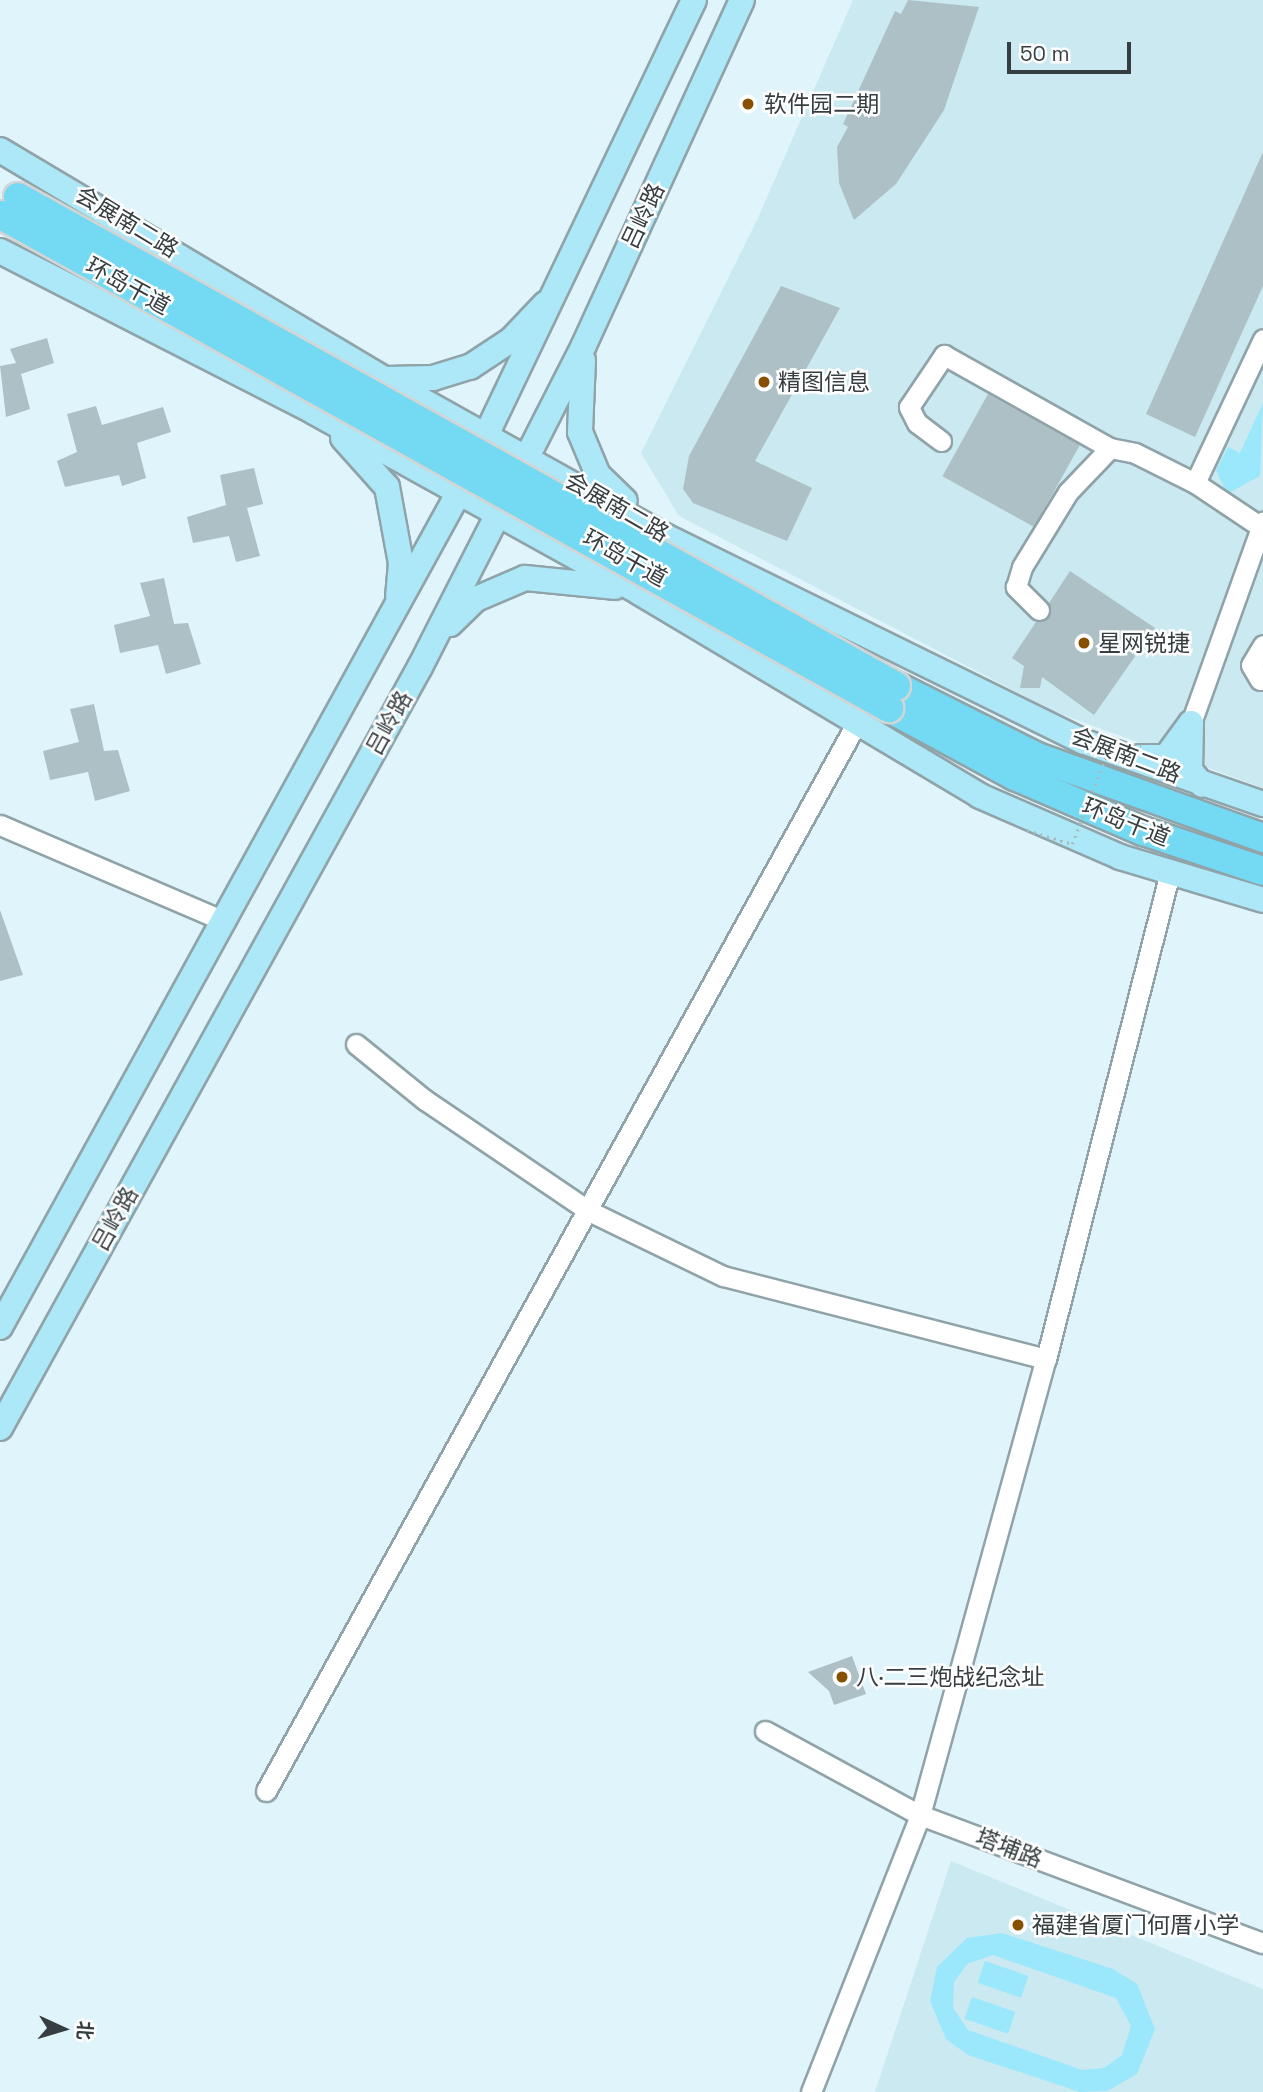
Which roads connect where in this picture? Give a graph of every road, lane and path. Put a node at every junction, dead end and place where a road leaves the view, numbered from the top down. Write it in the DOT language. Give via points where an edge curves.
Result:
graph roads {
  1 [pos="694,0"];
  2 [pos="742,0"];
  3 [pos="0,150"];
  4 [pos="5,204"];
  5 [pos="0,251"];
  6 [pos="562,286"];
  7 [pos="1263,339"];
  8 [pos="584,345"];
  9 [pos="384,379"];
  10 [pos="314,412"];
  11 [pos="490,433"];
  12 [pos="941,441"];
  13 [pos="1110,448"];
  14 [pos="529,455"];
  15 [pos="1195,483"];
  16 [pos="459,492"];
  17 [pos="498,514"];
  18 [pos="1262,525"];
  19 [pos="665,536"];
  20 [pos="640,593"];
  21 [pos="396,608"];
  22 [pos="1039,610"];
  23 [pos="1263,645"];
  24 [pos="420,667"];
  25 [pos="1259,680"];
  26 [pos="893,697"];
  27 [pos="857,722"];
  28 [pos="1191,723"];
  29 [pos="1136,751"];
  30 [pos="1202,785"];
  31 [pos="1263,804"];
  32 [pos="0,825"];
  33 [pos="1027,830"];
  34 [pos="1263,838"];
  35 [pos="1170,872"];
  36 [pos="1263,872"];
  37 [pos="1263,900"];
  38 [pos="224,921"];
  39 [pos="356,1044"];
  40 [pos="589,1211"];
  41 [pos="0,1327"];
  42 [pos="1046,1359"];
  43 [pos="0,1428"];
  44 [pos="765,1731"];
  45 [pos="266,1791"];
  46 [pos="920,1815"];
  47 [pos="1263,1943"];
  48 [pos="811,2092"];
  1 -- 6 [label="main road, 吕岭路"];
  2 -- 8 [label="main road, 吕岭路"];
  3 -- 9 [label="main road, 会展南二路"];
  4 -- 26 [label="highway, 环岛干道, bridge"];
  5 -- 10 [label="main road"];
  6 -- 9 [label="main road" via="511,340 470,367 433,378"];
  6 -- 11 [label="main road, 吕岭路"];
  7 -- 15 [label="street"];
  8 -- 14 [label="main road, 吕岭路"];
  8 -- 19 [label="main road" via="579,404 585,447 598,475"];
  9 -- 11 [label="main road, 会展南二路"];
  10 -- 16 [label="main road"];
  10 -- 21 [label="main road" via="379,471 387,487 401,563"];
  11 -- 14 [label="main road, 会展南二路"];
  11 -- 16 [label="main road, 吕岭路"];
  12 -- 13 [label="street" via="917,423 909,407 944,355"];
  13 -- 15 [label="street" via="1135,453"];
  13 -- 22 [label="street" via="1068,492 1022,566 1016,587"];
  14 -- 17 [label="main road, 吕岭路"];
  14 -- 19 [label="main road, 会展南二路"];
  15 -- 18 [label="street"];
  16 -- 17 [label="main road"];
  16 -- 21 [label="main road, 吕岭路"];
  17 -- 20 [label="main road"];
  17 -- 24 [label="main road, 吕岭路"];
  18 -- 28 [label="street"];
  19 -- 20 [label="main road"];
  19 -- 29 [label="main road, 会展南二路" via="1082,741"];
  20 -- 24 [label="main road" via="558,577 495,587 452,622"];
  20 -- 27 [label="main road"];
  21 -- 38 [label="main road, 吕岭路"];
  23 -- 25 [label="street" via="1251,665"];
  24 -- 43 [label="main road, 吕岭路"];
  26 -- 34 [label="highway, 环岛干道" via="1037,757"];
  26 -- 36 [label="highway, 环岛干道" via="1015,776 1143,831"];
  27 -- 35 [label="main road" via="980,796"];
  27 -- 40 [label="street"];
  28 -- 29 [label="main road" via="1166,757"];
  28 -- 30 [label="main road" via="1190,770"];
  29 -- 30 [label="main road, 会展南二路"];
  29 -- 33 [label="path, bridge" via="1113,739 1072,844"];
  30 -- 31 [label="main road, 会展南二路"];
  32 -- 38 [label="street"];
  35 -- 37 [label="main road"];
  35 -- 42 [label="street"];
  38 -- 41 [label="main road, 吕岭路"];
  39 -- 40 [label="street" via="425,1100"];
  40 -- 42 [label="street" via="723,1276"];
  40 -- 45 [label="street"];
  42 -- 46 [label="street"];
  44 -- 46 [label="street, 塔埔路"];
  46 -- 47 [label="street, 塔埔路"];
  46 -- 48 [label="street"];
}
